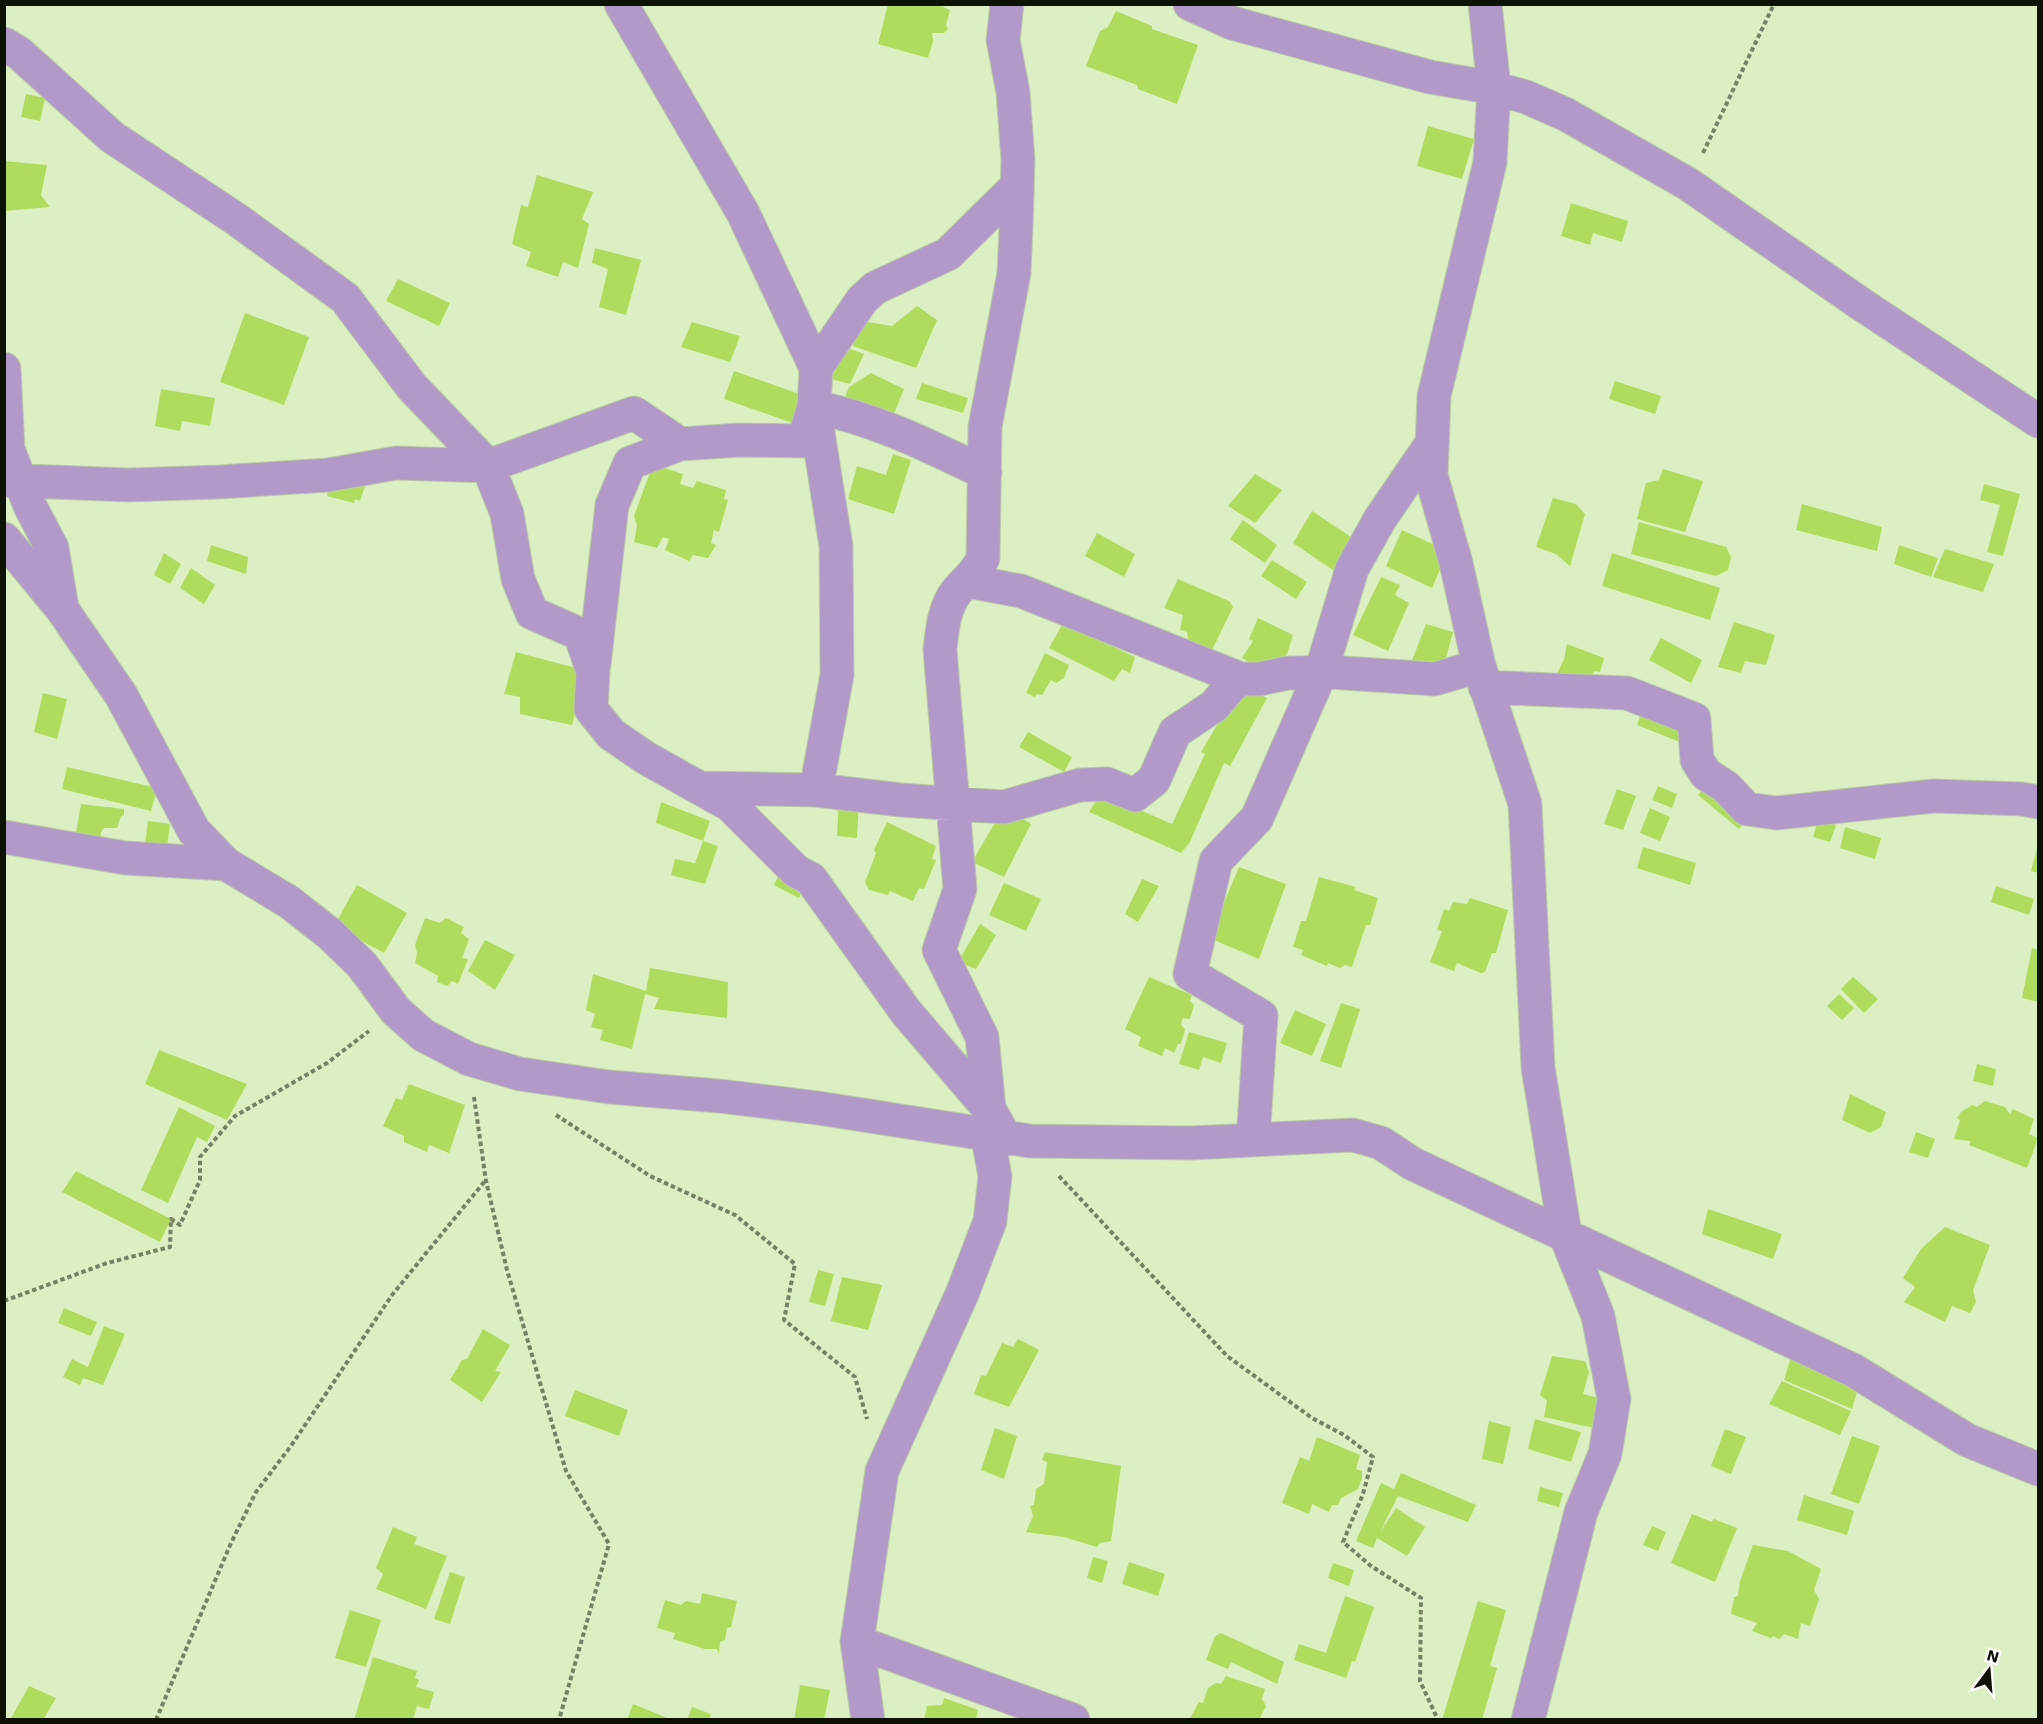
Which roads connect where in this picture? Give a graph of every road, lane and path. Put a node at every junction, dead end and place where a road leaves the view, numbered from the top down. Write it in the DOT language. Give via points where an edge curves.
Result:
graph roads {
  1 [pos="621,4"];
  2 [pos="1007,4"];
  3 [pos="1190,4"];
  4 [pos="1774,4"];
  5 [pos="1484,6"];
  6 [pos="4,44"];
  7 [pos="1494,88"];
  8 [pos="1688,184"];
  9 [pos="1017,186"];
  10 [pos="816,368"];
  11 [pos="4,369"];
  12 [pos="814,407"];
  13 [pos="2038,421"];
  14 [pos="1432,443"];
  15 [pos="680,444"];
  16 [pos="488,466"];
  17 [pos="985,473"];
  18 [pos="13,480"];
  19 [pos="4,539"];
  20 [pos="967,581"];
  21 [pos="62,609"];
  22 [pos="593,672"];
  23 [pos="1321,672"];
  24 [pos="1482,676"];
  25 [pos="1241,679"];
  26 [pos="701,788"];
  27 [pos="816,790"];
  28 [pos="2038,802"];
  29 [pos="954,804"];
  30 [pos="4,837"];
  31 [pos="226,864"];
  32 [pos="396,1011"];
  33 [pos="469,1059"];
  34 [pos="520,1074"];
  35 [pos="1003,1130"];
  36 [pos="1253,1140"];
  37 [pos="486,1181"];
  38 [pos="1565,1234"];
  39 [pos="4,1301"];
  40 [pos="2038,1469"];
  41 [pos="882,1472"];
  42 [pos="857,1642"];
  43 [pos="156,1719"];
  44 [pos="559,1719"];
  45 [pos="868,1719"];
  46 [pos="1072,1719"];
  47 [pos="1438,1719"];
  48 [pos="1528,1719"];
  1 -- 10 [label="street" via="743,213"];
  2 -- 9 [label="street" via="1003,40 1013,92"];
  3 -- 7 [label="street" via="1232,23 1431,76"];
  4 -- 8 [label="path"];
  5 -- 7 [label="street"];
  6 -- 16 [label="street" via="112,137 236,219 345,298 412,387"];
  7 -- 8 [label="street" via="1565,114"];
  7 -- 14 [label="street" via="1490,162 1434,396"];
  8 -- 13 [label="street"];
  9 -- 10 [label="street" via="948,254 875,288 862,300"];
  9 -- 17 [label="street" via="1014,273 985,426"];
  10 -- 12 [label="street"];
  11 -- 18 [label="street"];
  12 -- 15 [label="street" via="803,441"];
  12 -- 17 [label="street" via="921,442"];
  12 -- 27 [label="street" via="836,546 837,675"];
  14 -- 23 [label="street" via="1380,519 1352,569"];
  14 -- 24 [label="street" via="1431,475"];
  15 -- 16 [label="street" via="634,412"];
  15 -- 22 [label="street" via="630,463 612,505"];
  16 -- 18 [label="street" via="396,464 328,475 219,482"];
  16 -- 22 [label="street" via="507,514 518,579 532,613 580,634"];
  17 -- 20 [label="street" via="983,558 978,571"];
  18 -- 21 [label="street" via="52,548"];
  19 -- 21 [label="street"];
  20 -- 25 [label="street" via="1021,591"];
  20 -- 29 [label="street" via="949,605 940,650"];
  21 -- 31 [label="street" via="121,695 194,831"];
  22 -- 26 [label="street" via="591,709 611,734"];
  23 -- 24 [label="street" via="1436,679"];
  23 -- 25 [label="street"];
  23 -- 36 [label="street" via="1257,818 1216,861 1190,974 1261,1016"];
  24 -- 28 [label="street" via="1627,693 1694,719 1697,760 1706,774 1726,787 1747,809 1776,813 1934,796"];
  24 -- 38 [label="street" via="1525,804 1538,1067"];
  25 -- 29 [label="street" via="1214,706 1175,732 1154,780 1135,795 1107,784 1080,785 1004,807"];
  26 -- 27 [label="street"];
  26 -- 35 [label="street" via="730,805 796,871 811,879 906,1012"];
  27 -- 29 [label="street"];
  29 -- 35 [label="street" via="960,889 939,950 982,1037"];
  30 -- 31 [label="street" via="125,858"];
  31 -- 32 [label="street" via="289,902 330,934 362,965"];
  32 -- 33 [label="street" via="423,1035"];
  32 -- 39 [label="path" via="327,1063 235,1116 200,1156 200,1180 180,1225 171,1219 170,1247 107,1263"];
  33 -- 34 [label="street"];
  33 -- 37 [label="path"];
  34 -- 35 [label="street"];
  34 -- 41 [label="path" via="561,1121 650,1176 735,1215 795,1264 784,1320 855,1377"];
  35 -- 36 [label="street" via="1191,1143"];
  35 -- 41 [label="street" via="990,1221 962,1294"];
  35 -- 47 [label="path" via="1080,1201 1227,1356 1373,1457 1343,1542 1371,1566 1421,1598 1420,1681"];
  36 -- 38 [label="street" via="1353,1135 1381,1143 1413,1164"];
  37 -- 43 [label="path" via="392,1294 256,1492"];
  37 -- 44 [label="path" via="507,1270 566,1471 609,1544"];
  38 -- 40 [label="street" via="1853,1370 1967,1440"];
  38 -- 48 [label="street" via="1598,1316 1614,1399 1605,1454 1581,1512"];
  41 -- 42 [label="street"];
  42 -- 45 [label="street"];
  42 -- 46 [label="street"];
}
